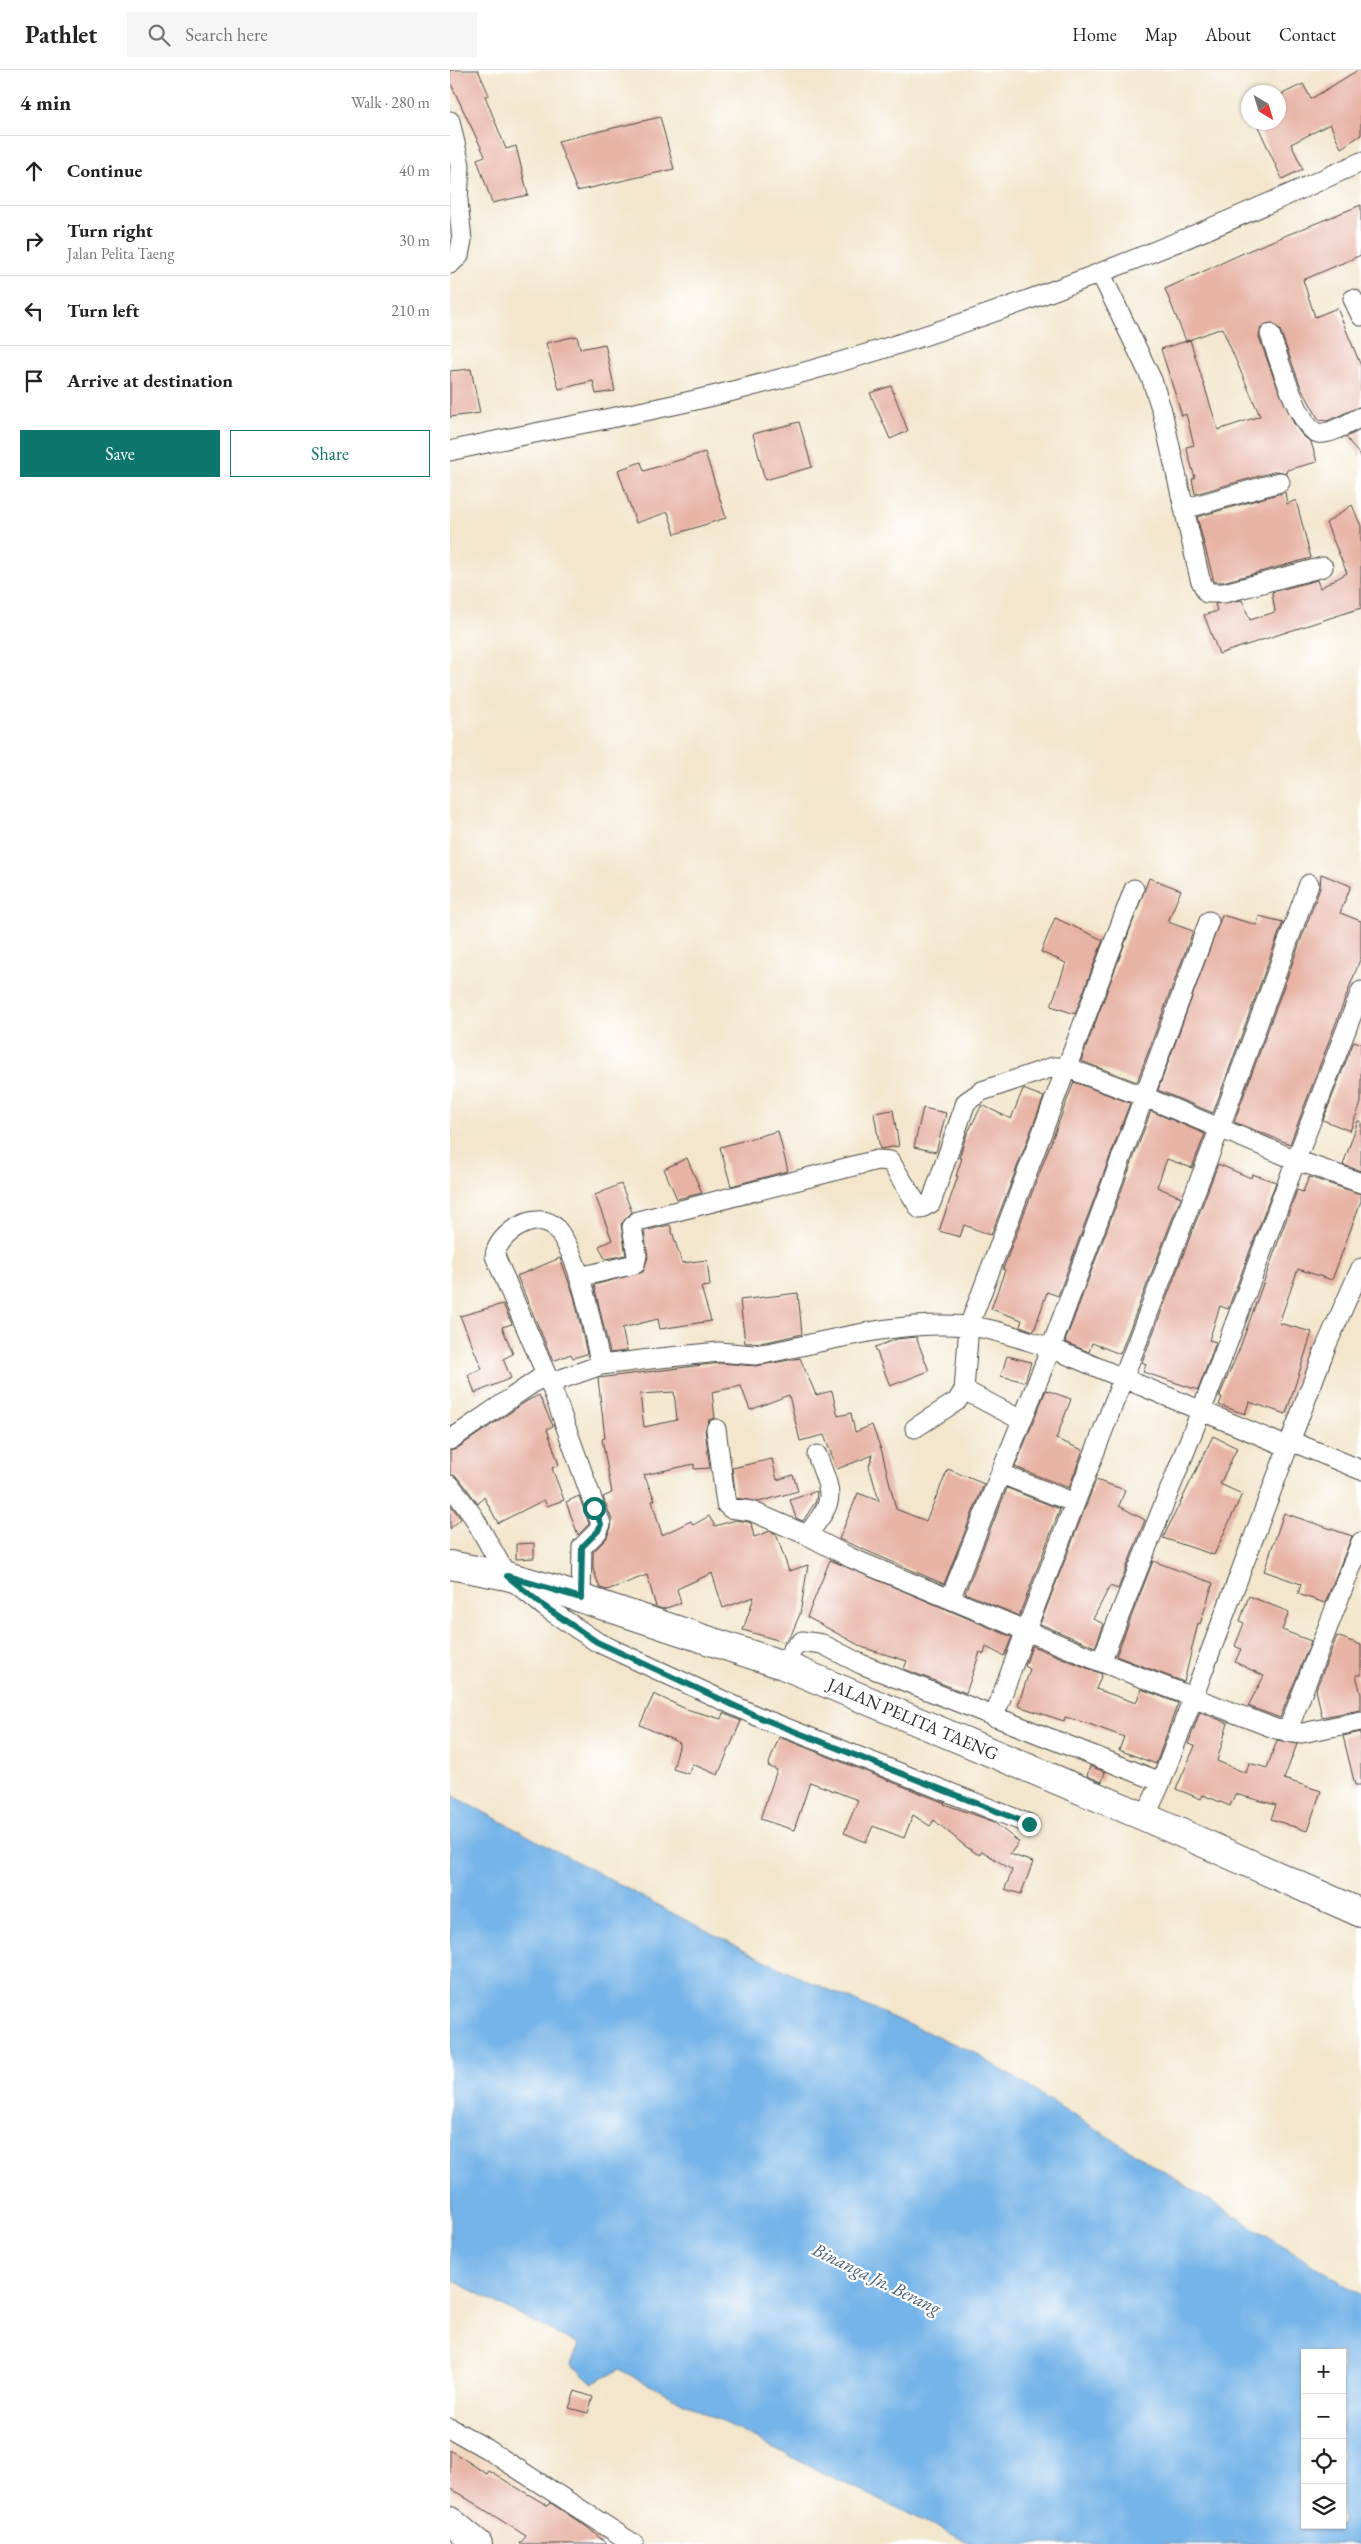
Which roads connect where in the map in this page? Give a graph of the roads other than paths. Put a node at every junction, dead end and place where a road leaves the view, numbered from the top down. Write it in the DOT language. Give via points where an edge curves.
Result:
graph roads {
  1 [pos="450,121"];
  2 [pos="1361,162"];
  3 [pos="450,264"];
  4 [pos="1101,274"];
  5 [pos="1353,299"];
  6 [pos="1361,316"];
  7 [pos="1270,334"];
  8 [pos="1361,417"];
  9 [pos="450,451"];
  10 [pos="1280,482"];
  11 [pos="1184,508"];
  12 [pos="1323,567"];
  13 [pos="1309,884"];
  14 [pos="1134,889"];
  15 [pos="1209,921"];
  16 [pos="1361,991"];
  17 [pos="1065,1067"];
  18 [pos="1145,1097"];
  19 [pos="1219,1130"];
  20 [pos="1296,1160"];
  21 [pos="1361,1183"];
  22 [pos="1361,1268"];
  23 [pos="580,1277"];
  24 [pos="1354,1307"];
  25 [pos="969,1326"];
  26 [pos="1051,1348"];
  27 [pos="601,1365"];
  28 [pos="1123,1377"];
  29 [pos="548,1378"];
  30 [pos="964,1390"];
  31 [pos="1201,1410"];
  32 [pos="1021,1420"];
  33 [pos="716,1428"];
  34 [pos="916,1428"];
  35 [pos="450,1440"];
  36 [pos="1290,1444"];
  37 [pos="817,1455"];
  38 [pos="1356,1464"];
  39 [pos="1000,1474"];
  40 [pos="450,1485"];
  41 [pos="1075,1503"];
  42 [pos="807,1535"];
  43 [pos="1361,1542"];
  44 [pos="450,1565"];
  45 [pos="507,1576"];
  46 [pos="581,1598"];
  47 [pos="950,1598"];
  48 [pos="1026,1630"];
  49 [pos="1101,1662"];
  50 [pos="783,1665"];
  51 [pos="1194,1697"];
  52 [pos="994,1717"];
  53 [pos="1361,1721"];
  54 [pos="1286,1732"];
  55 [pos="1161,1782"];
  56 [pos="1145,1816"];
  57 [pos="1029,1824"];
  58 [pos="1361,1913"];
  59 [pos="450,2428"];
  60 [pos="450,2521"];
  61 [pos="478,2544"];
  62 [pos="634,2544"];
  1 -- 3 [label="street" via="460,165 458,201 462,240 459,256"];
  2 -- 4 [label="street"];
  4 -- 9 [label="street" via="833,364 732,392"];
  4 -- 11 [label="street" via="1152,380"];
  5 -- 6 [label="street"];
  7 -- 8 [label="street" via="1300,414 1309,428 1327,432"];
  10 -- 11 [label="street"];
  11 -- 12 [label="street" via="1200,579 1207,593 1224,593"];
  13 -- 19 [label="street"];
  14 -- 17 [label="street"];
  15 -- 18 [label="street"];
  16 -- 20 [label="street"];
  17 -- 18 [label="street"];
  17 -- 23 [label="street" via="1044,1069 982,1090 966,1102 931,1203 925,1208 920,1209 915,1203 890,1161 877,1160 638,1221 632,1227 637,1255 634,1264"];
  17 -- 25 [label="street"];
  18 -- 19 [label="street"];
  18 -- 26 [label="street"];
  19 -- 20 [label="street"];
  19 -- 28 [label="street"];
  20 -- 21 [label="street"];
  20 -- 31 [label="street"];
  22 -- 24 [label="street"];
  23 -- 27 [label="street"];
  23 -- 29 [label="street" via="568,1246 551,1224 541,1220 514,1228 496,1249 495,1256"];
  24 -- 36 [label="street" via="1327,1344"];
  25 -- 26 [label="street"];
  25 -- 27 [label="street" via="874,1330 754,1355 719,1352"];
  25 -- 30 [label="street"];
  26 -- 28 [label="street"];
  26 -- 32 [label="street"];
  27 -- 29 [label="street"];
  28 -- 31 [label="street"];
  28 -- 41 [label="street"];
  29 -- 35 [label="street"];
  29 -- 46 [label="street" via="601,1524 582,1547"];
  30 -- 32 [label="street"];
  30 -- 34 [label="street" via="958,1401"];
  31 -- 36 [label="street"];
  31 -- 49 [label="street"];
  32 -- 39 [label="street"];
  33 -- 42 [label="street" via="726,1504 730,1508 752,1511"];
  36 -- 38 [label="street"];
  36 -- 51 [label="street"];
  37 -- 42 [label="street" via="829,1487 829,1499 826,1510"];
  39 -- 41 [label="street"];
  39 -- 47 [label="street"];
  40 -- 45 [label="street" via="473,1516"];
  41 -- 48 [label="street"];
  42 -- 47 [label="street" via="851,1558"];
  43 -- 54 [label="street"];
  44 -- 45 [label="main road, JALAN PELITA TAENG"];
  45 -- 46 [label="main road, JALAN PELITA TAENG"];
  45 -- 57 [label="street" via="545,1607 597,1642 761,1718"];
  46 -- 50 [label="main road, JALAN PELITA TAENG"];
  47 -- 48 [label="street"];
  48 -- 49 [label="street"];
  48 -- 52 [label="street"];
  49 -- 51 [label="street"];
  50 -- 52 [label="street" via="802,1641 813,1642"];
  50 -- 56 [label="main road, JALAN PELITA TAENG"];
  51 -- 54 [label="street"];
  51 -- 55 [label="street"];
  52 -- 55 [label="street"];
  53 -- 54 [label="street" via="1314,1732"];
  55 -- 56 [label="street"];
  56 -- 58 [label="main road, JALAN PELITA TAENG"];
  59 -- 62 [label="street"];
  60 -- 61 [label="main road"];
}
